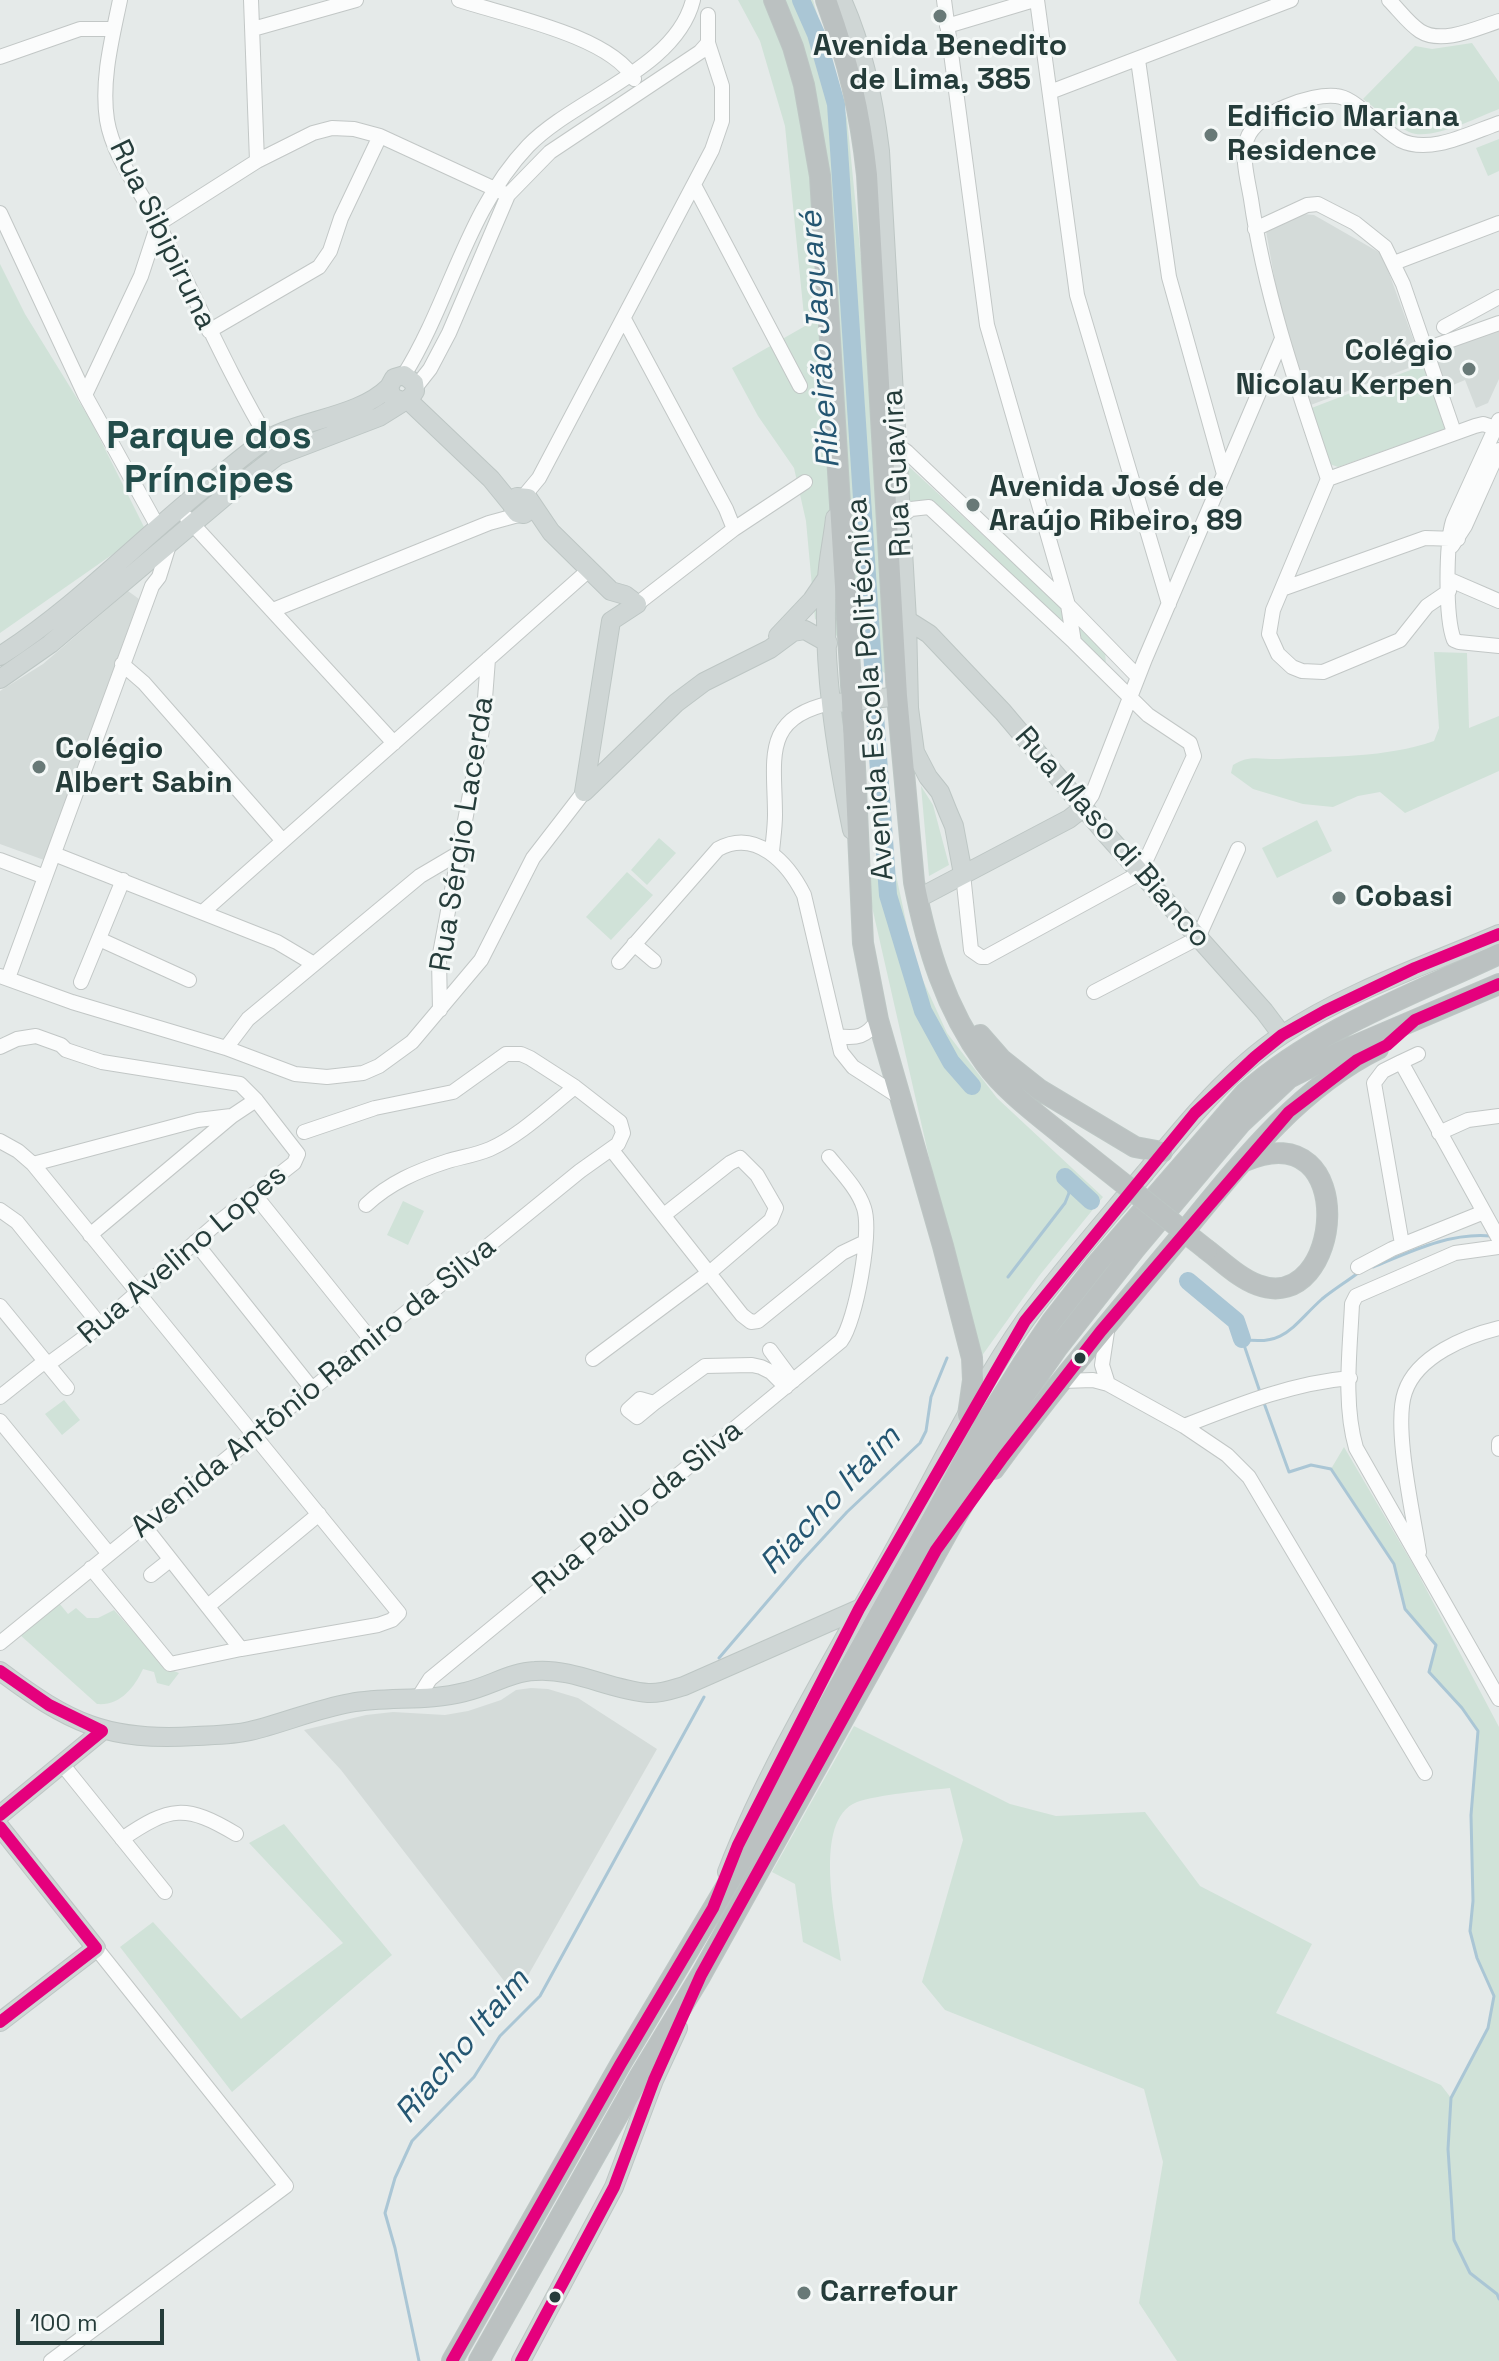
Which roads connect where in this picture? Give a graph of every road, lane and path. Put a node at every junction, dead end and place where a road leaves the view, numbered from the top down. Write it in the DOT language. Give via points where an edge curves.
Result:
graph roads {
  1 [pos="120,0"];
  2 [pos="251,0"];
  3 [pos="356,0"];
  4 [pos="459,0"];
  5 [pos="693,0"];
  6 [pos="774,0"];
  7 [pos="826,0"];
  8 [pos="842,0"];
  9 [pos="944,0"];
  10 [pos="1036,0"];
  11 [pos="1291,0"];
  12 [pos="1389,0"];
  13 [pos="1000,5"];
  14 [pos="708,15"];
  15 [pos="1499,21"];
  16 [pos="947,26"];
  17 [pos="114,29"];
  18 [pos="253,29"];
  19 [pos="708,43"];
  20 [pos="0,57"];
  21 [pos="1138,60"];
  22 [pos="630,73"];
  23 [pos="640,91"];
  24 [pos="1050,92"];
  25 [pos="1499,123"];
  26 [pos="380,136"];
  27 [pos="257,161"];
  28 [pos="694,185"];
  29 [pos="501,192"];
  30 [pos="0,213"];
  31 [pos="1499,223"];
  32 [pos="158,224"];
  33 [pos="1255,229"];
  34 [pos="472,232"];
  35 [pos="483,251"];
  36 [pos="1394,263"];
  37 [pos="1499,297"];
  38 [pos="624,319"];
  39 [pos="1499,323"];
  40 [pos="1444,327"];
  41 [pos="209,331"];
  42 [pos="1281,341"];
  43 [pos="1426,349"];
  44 [pos="800,386"];
  45 [pos="404,390"];
  46 [pos="85,395"];
  47 [pos="1498,426"];
  48 [pos="1454,432"];
  49 [pos="267,439"];
  50 [pos="895,443"];
  51 [pos="1499,450"];
  52 [pos="277,456"];
  53 [pos="1224,475"];
  54 [pos="1328,479"];
  55 [pos="805,482"];
  56 [pos="940,485"];
  57 [pos="837,486"];
  58 [pos="521,506"];
  59 [pos="929,507"];
  60 [pos="179,508"];
  61 [pos="900,517"];
  62 [pos="192,525"];
  63 [pos="158,527"];
  64 [pos="734,529"];
  65 [pos="1452,541"];
  66 [pos="169,545"];
  67 [pos="153,557"];
  68 [pos="1054,559"];
  69 [pos="896,562"];
  70 [pos="590,569"];
  71 [pos="1031,570"];
  72 [pos="827,578"];
  73 [pos="1448,585"];
  74 [pos="152,586"];
  75 [pos="1282,589"];
  76 [pos="611,591"];
  77 [pos="1499,601"];
  78 [pos="637,604"];
  79 [pos="1169,604"];
  80 [pos="1068,605"];
  81 [pos="273,610"];
  82 [pos="907,620"];
  83 [pos="611,621"];
  84 [pos="1074,642"];
  85 [pos="828,643"];
  86 [pos="939,645"];
  87 [pos="907,646"];
  88 [pos="1499,646"];
  89 [pos="755,655"];
  90 [pos="0,656"];
  91 [pos="488,659"];
  92 [pos="122,664"];
  93 [pos="1138,677"];
  94 [pos="0,679"];
  95 [pos="896,696"];
  96 [pos="1130,698"];
  97 [pos="848,702"];
  98 [pos="394,743"];
  99 [pos="584,792"];
  100 [pos="1083,808"];
  101 [pos="283,841"];
  102 [pos="1238,849"];
  103 [pos="772,852"];
  104 [pos="459,853"];
  105 [pos="54,854"];
  106 [pos="0,860"];
  107 [pos="1140,873"];
  108 [pos="963,874"];
  109 [pos="45,877"];
  110 [pos="123,880"];
  111 [pos="917,899"];
  112 [pos="204,911"];
  113 [pos="1499,934"];
  114 [pos="1198,938"];
  115 [pos="99,939"];
  116 [pos="634,944"];
  117 [pos="1499,954"];
  118 [pos="654,961"];
  119 [pos="619,962"];
  120 [pos="314,964"];
  121 [pos="4,977"];
  122 [pos="189,980"];
  123 [pos="81,982"];
  124 [pos="1499,984"];
  125 [pos="942,991"];
  126 [pos="1094,992"];
  127 [pos="1499,994"];
  128 [pos="440,1010"];
  129 [pos="1439,1010"];
  130 [pos="878,1020"];
  131 [pos="1415,1020"];
  132 [pos="1282,1035"];
  133 [pos="837,1036"];
  134 [pos="0,1047"];
  135 [pos="226,1048"];
  136 [pos="1418,1054"];
  137 [pos="1401,1062"];
  138 [pos="575,1087"];
  139 [pos="898,1096"];
  140 [pos="256,1100"];
  141 [pos="232,1116"];
  142 [pos="1499,1116"];
  143 [pos="304,1132"];
  144 [pos="1439,1133"];
  145 [pos="0,1141"];
  146 [pos="611,1149"];
  147 [pos="1162,1152"];
  148 [pos="829,1157"];
  149 [pos="1245,1161"];
  150 [pos="33,1164"];
  151 [pos="254,1194"];
  152 [pos="366,1205"];
  153 [pos="0,1210"];
  154 [pos="664,1215"];
  155 [pos="1486,1216"];
  156 [pos="90,1235"];
  157 [pos="1499,1239"];
  158 [pos="195,1242"];
  159 [pos="865,1242"];
  160 [pos="1402,1244"];
  161 [pos="1499,1247"];
  162 [pos="1358,1267"];
  163 [pos="708,1271"];
  164 [pos="138,1292"];
  165 [pos="0,1306"];
  166 [pos="1108,1324"];
  167 [pos="100,1325"];
  168 [pos="1499,1328"];
  169 [pos="372,1341"];
  170 [pos="770,1350"];
  171 [pos="593,1359"];
  172 [pos="45,1364"];
  173 [pos="1350,1378"];
  174 [pos="1062,1381"];
  175 [pos="790,1384"];
  176 [pos="1108,1384"];
  177 [pos="67,1388"];
  178 [pos="313,1390"];
  179 [pos="0,1397"];
  180 [pos="654,1403"];
  181 [pos="968,1415"];
  182 [pos="0,1421"];
  183 [pos="1184,1426"];
  184 [pos="254,1438"];
  185 [pos="319,1514"];
  186 [pos="145,1527"];
  187 [pos="936,1550"];
  188 [pos="109,1554"];
  189 [pos="170,1560"];
  190 [pos="1420,1562"];
  191 [pos="91,1568"];
  192 [pos="151,1575"];
  193 [pos="208,1606"];
  194 [pos="859,1609"];
  195 [pos="810,1631"];
  196 [pos="0,1643"];
  197 [pos="241,1649"];
  198 [pos="837,1651"];
  199 [pos="0,1671"];
  200 [pos="418,1698"];
  201 [pos="1499,1699"];
  202 [pos="80,1722"];
  203 [pos="102,1731"];
  204 [pos="83,1746"];
  205 [pos="62,1764"];
  206 [pos="1425,1773"];
  207 [pos="0,1815"];
  208 [pos="0,1827"];
  209 [pos="236,1834"];
  210 [pos="122,1839"];
  211 [pos="165,1892"];
  212 [pos="713,1908"];
  213 [pos="96,1948"];
  214 [pos="701,1975"];
  215 [pos="0,2022"];
  216 [pos="51,2361"];
  217 [pos="452,2361"];
  218 [pos="479,2361"];
  219 [pos="521,2361"];
  1 -- 17 [label="street, Rua Sibipiruna"];
  2 -- 18 [label="street"];
  3 -- 18 [label="street"];
  4 -- 22 [label="street" via="561,31 604,50"];
  5 -- 22 [label="street" via="660,53"];
  6 -- 57 [label="highway, Avenida Escola Politécnica" via="804,85 820,176"];
  7 -- 69 [label="highway, Avenida Escola Politécnica" via="856,95 866,162"];
  8 -- 50 [label="main road, Rua Guavira" via="876,119"];
  9 -- 16 [label="street"];
  10 -- 13 [label="street"];
  10 -- 24 [label="street"];
  11 -- 21 [label="street"];
  12 -- 15 [label="street" via="1432,36"];
  13 -- 16 [label="street"];
  14 -- 19 [label="street"];
  16 -- 68 [label="street" via="987,325"];
  17 -- 20 [label="street" via="80,29"];
  17 -- 32 [label="street, Rua Sibipiruna" via="104,92 108,124"];
  18 -- 27 [label="street"];
  19 -- 23 [label="street"];
  19 -- 28 [label="street" via="722,86 722,121"];
  21 -- 24 [label="street"];
  21 -- 53 [label="street" via="1169,277"];
  22 -- 23 [label="street"];
  22 -- 29 [label="street" via="530,144"];
  23 -- 29 [label="street"];
  24 -- 79 [label="street" via="1081,311"];
  25 -- 33 [label="street" via="1424,145 1401,140 1340,96 1307,96 1259,124 1247,140"];
  26 -- 27 [label="street" via="332,128"];
  26 -- 29 [label="street"];
  26 -- 41 [label="street" via="319,267"];
  27 -- 32 [label="street"];
  28 -- 38 [label="street"];
  28 -- 44 [label="street"];
  29 -- 34 [label="street"];
  29 -- 35 [label="street"];
  30 -- 46 [label="street"];
  31 -- 36 [label="street"];
  32 -- 41 [label="street, Rua Sibipiruna"];
  32 -- 46 [label="street" via="141,276"];
  33 -- 36 [label="street" via="1318,204 1374,236"];
  33 -- 42 [label="street"];
  34 -- 35 [label="street"];
  34 -- 45 [label="street"];
  35 -- 45 [label="street" via="430,369"];
  36 -- 43 [label="street"];
  37 -- 40 [label="street"];
  38 -- 58 [label="street"];
  38 -- 64 [label="street"];
  39 -- 43 [label="street"];
  41 -- 49 [label="street, Rua Sibipiruna"];
  42 -- 53 [label="street"];
  42 -- 54 [label="street"];
  43 -- 48 [label="street"];
  45 -- 49 [label="main road" via="384,392"];
  45 -- 52 [label="main road" via="379,417"];
  45 -- 58 [label="main road"];
  46 -- 63 [label="street"];
  47 -- 48 [label="street" via="1483,424"];
  47 -- 65 [label="street"];
  48 -- 54 [label="street"];
  49 -- 52 [label="street, Rua Sibipiruna"];
  49 -- 60 [label="main road"];
  50 -- 56 [label="street"];
  50 -- 61 [label="main road, Rua Guavira"];
  51 -- 65 [label="street"];
  52 -- 62 [label="main road"];
  53 -- 79 [label="street"];
  54 -- 75 [label="street"];
  55 -- 64 [label="street"];
  56 -- 59 [label="street"];
  56 -- 71 [label="street"];
  57 -- 72 [label="main road, Avenida Escola Politécnica"];
  57 -- 97 [label="highway, Avenida Escola Politécnica"];
  58 -- 70 [label="main road"];
  58 -- 81 [label="street"];
  59 -- 61 [label="street"];
  59 -- 84 [label="street"];
  60 -- 62 [label="street"];
  60 -- 63 [label="main road"];
  61 -- 69 [label="main road, Rua Guavira"];
  62 -- 66 [label="main road"];
  62 -- 81 [label="street"];
  63 -- 66 [label="main road"];
  63 -- 90 [label="main road"];
  64 -- 78 [label="street"];
  65 -- 73 [label="street"];
  65 -- 75 [label="street" via="1425,538"];
  66 -- 67 [label="main road"];
  66 -- 74 [label="street"];
  67 -- 74 [label="street"];
  67 -- 94 [label="main road"];
  68 -- 71 [label="street"];
  68 -- 80 [label="street"];
  69 -- 82 [label="main road, Rua Guavira"];
  69 -- 95 [label="highway, Avenida Escola Politécnica"];
  70 -- 76 [label="main road"];
  70 -- 91 [label="street"];
  71 -- 80 [label="street"];
  72 -- 85 [label="main road, Avenida Escola Politécnica"];
  72 -- 89 [label="main road" via="782,633"];
  73 -- 75 [label="street" via="1400,640 1323,672 1292,667 1271,642 1269,625"];
  73 -- 77 [label="street"];
  73 -- 88 [label="street" via="1454,640"];
  74 -- 92 [label="street"];
  76 -- 78 [label="main road"];
  76 -- 83 [label="main road"];
  78 -- 83 [label="main road"];
  79 -- 93 [label="street"];
  80 -- 84 [label="street"];
  80 -- 93 [label="street"];
  81 -- 98 [label="street"];
  82 -- 86 [label="main road, Rua Maso di Bianco"];
  82 -- 87 [label="main road, Rua Guavira"];
  83 -- 99 [label="main road"];
  84 -- 96 [label="street"];
  85 -- 89 [label="main road" via="805,630"];
  85 -- 97 [label="main road, Avenida Escola Politécnica" via="830,679"];
  86 -- 87 [label="main road" via="922,641"];
  86 -- 100 [label="main road, Rua Maso di Bianco"];
  87 -- 95 [label="main road, Rua Guavira"];
  89 -- 99 [label="main road" via="690,692"];
  91 -- 98 [label="street"];
  91 -- 104 [label="street, Rua Sérgio Lacerda" via="483,725"];
  92 -- 101 [label="street"];
  92 -- 105 [label="street"];
  93 -- 96 [label="street"];
  95 -- 97 [label="main road"];
  95 -- 108 [label="main road, Rua Guavira" via="915,752 948,812"];
  95 -- 111 [label="highway, Avenida Escola Politécnica"];
  96 -- 100 [label="street"];
  96 -- 107 [label="street" via="1194,750"];
  97 -- 103 [label="street" via="810,707 781,733 772,763"];
  97 -- 130 [label="highway, Avenida Escola Politécnica" via="863,943"];
  98 -- 101 [label="street"];
  99 -- 128 [label="street" via="533,858 481,960"];
  100 -- 107 [label="main road, Rua Maso di Bianco"];
  100 -- 108 [label="main road"];
  101 -- 112 [label="street"];
  102 -- 114 [label="street"];
  103 -- 116 [label="street" via="739,843 718,849"];
  103 -- 133 [label="street" via="795,876 804,895"];
  104 -- 120 [label="street" via="420,876"];
  104 -- 128 [label="street, Rua Sérgio Lacerda" via="439,959"];
  105 -- 109 [label="street"];
  105 -- 110 [label="street"];
  106 -- 109 [label="street"];
  107 -- 108 [label="street, Rua Guavira" via="986,957 973,953 968,940"];
  107 -- 114 [label="main road, Rua Maso di Bianco"];
  108 -- 111 [label="main road"];
  109 -- 121 [label="street"];
  110 -- 112 [label="street"];
  110 -- 115 [label="street"];
  111 -- 125 [label="highway, Avenida Escola Politécnica"];
  112 -- 120 [label="street"];
  113 -- 132 [label="main road" via="1366,990"];
  114 -- 126 [label="street"];
  114 -- 132 [label="main road, Rua Maso di Bianco"];
  115 -- 122 [label="street"];
  115 -- 123 [label="street"];
  116 -- 118 [label="street"];
  116 -- 119 [label="street"];
  117 -- 212 [label="highway" via="1289,1057 1245,1093 1095,1266 988,1419"];
  120 -- 135 [label="street" via="248,1019"];
  121 -- 135 [label="street"];
  124 -- 129 [label="highway"];
  125 -- 147 [label="highway" via="963,1009 991,1050 1027,1081 1135,1147"];
  125 -- 149 [label="highway, Avenida Escola Politécnica, bridge" via="985,1063 1015,1094 1241,1276 1280,1288 1312,1270 1322,1252 1327,1193 1320,1177 1295,1155 1276,1152"];
  127 -- 129 [label="street" via="1470,1006"];
  128 -- 135 [label="street" via="412,1042 363,1073 295,1074"];
  129 -- 131 [label="highway"];
  130 -- 133 [label="street" via="859,1038"];
  130 -- 139 [label="highway, Avenida Escola Politécnica"];
  131 -- 149 [label="highway" via="1289,1112"];
  131 -- 187 [label="highway" via="1289,1078 1241,1123 1058,1347 1023,1397"];
  132 -- 147 [label="main road" via="1195,1113"];
  133 -- 139 [label="street" via="853,1067"];
  134 -- 140 [label="street" via="36,1036 102,1062 240,1084"];
  136 -- 137 [label="street"];
  137 -- 144 [label="street"];
  137 -- 160 [label="street" via="1374,1083"];
  138 -- 143 [label="street" via="530,1058 506,1054 453,1092 375,1108"];
  138 -- 146 [label="street, Avenida Antônio Ramiro da Silva" via="616,1116 621,1139"];
  138 -- 152 [label="street" via="508,1140 406,1177"];
  139 -- 181 [label="highway, Avenida Escola Politécnica" via="972,1358"];
  140 -- 141 [label="street"];
  140 -- 151 [label="street, Rua Avelino Lopes" via="298,1154"];
  141 -- 150 [label="street" via="198,1120"];
  141 -- 156 [label="street"];
  142 -- 144 [label="street" via="1468,1120"];
  144 -- 155 [label="street"];
  145 -- 150 [label="street"];
  146 -- 154 [label="street"];
  146 -- 169 [label="street, Avenida Antônio Ramiro da Silva"];
  147 -- 181 [label="main road" via="1025,1321"];
  148 -- 159 [label="street" via="864,1206"];
  149 -- 166 [label="highway"];
  150 -- 156 [label="street"];
  151 -- 158 [label="street, Rua Avelino Lopes"];
  151 -- 169 [label="street"];
  153 -- 167 [label="street" via="17,1222"];
  154 -- 163 [label="street"];
  154 -- 163 [label="street" via="736,1159 743,1159 757,1175 775,1203 774,1216"];
  155 -- 157 [label="street"];
  155 -- 160 [label="street"];
  156 -- 164 [label="street"];
  158 -- 164 [label="street, Rua Avelino Lopes"];
  158 -- 178 [label="street"];
  159 -- 163 [label="street" via="842,1253 758,1321 742,1315"];
  159 -- 175 [label="street, Rua Paulo da Silva" via="854,1315 841,1341"];
  160 -- 162 [label="street"];
  161 -- 173 [label="street" via="1455,1253 1356,1296"];
  163 -- 171 [label="street"];
  164 -- 167 [label="street, Rua Avelino Lopes"];
  164 -- 184 [label="street"];
  165 -- 172 [label="street"];
  166 -- 174 [label="highway"];
  166 -- 176 [label="street" via="1102,1365"];
  167 -- 172 [label="street, Rua Avelino Lopes"];
  168 -- 190 [label="street" via="1473,1335 1435,1356 1404,1392 1401,1437"];
  169 -- 178 [label="street, Avenida Antônio Ramiro da Silva"];
  170 -- 175 [label="street"];
  172 -- 177 [label="street"];
  172 -- 179 [label="street, Rua Avelino Lopes"];
  173 -- 183 [label="street" via="1253,1399"];
  173 -- 190 [label="street" via="1356,1448"];
  174 -- 176 [label="street"];
  174 -- 187 [label="highway"];
  175 -- 180 [label="street" via="761,1367 705,1366"];
  175 -- 200 [label="street, Rua Paulo da Silva" via="430,1679"];
  176 -- 183 [label="street"];
  178 -- 184 [label="street, Avenida Antônio Ramiro da Silva"];
  181 -- 194 [label="main road"];
  182 -- 188 [label="street"];
  183 -- 206 [label="street" via="1249,1477"];
  184 -- 185 [label="street"];
  184 -- 186 [label="street, Avenida Antônio Ramiro da Silva"];
  185 -- 193 [label="street"];
  185 -- 197 [label="street" via="399,1613 378,1625"];
  186 -- 188 [label="street, Avenida Antônio Ramiro da Silva"];
  186 -- 189 [label="street"];
  187 -- 214 [label="highway"];
  188 -- 191 [label="street, Avenida Antônio Ramiro da Silva"];
  189 -- 192 [label="street"];
  189 -- 193 [label="street"];
  190 -- 201 [label="street"];
  191 -- 196 [label="street, Avenida Antônio Ramiro da Silva"];
  191 -- 197 [label="street" via="170,1664"];
  193 -- 197 [label="street"];
  194 -- 195 [label="main road"];
  194 -- 198 [label="main road"];
  195 -- 198 [label="main road" via="830,1639"];
  195 -- 200 [label="main road" via="660,1693 536,1671 465,1693"];
  198 -- 212 [label="main road" via="738,1845"];
  199 -- 202 [label="main road" via="28,1694"];
  200 -- 203 [label="main road" via="353,1702 247,1732 153,1739"];
  202 -- 203 [label="main road"];
  202 -- 204 [label="main road" via="86,1733"];
  203 -- 204 [label="main road"];
  204 -- 205 [label="main road"];
  205 -- 207 [label="main road"];
  205 -- 210 [label="street"];
  208 -- 213 [label="main road"];
  209 -- 210 [label="street" via="179,1811 149,1820"];
  210 -- 211 [label="street"];
  212 -- 217 [label="highway"];
  213 -- 215 [label="main road"];
  213 -- 216 [label="street" via="286,2186"];
  214 -- 218 [label="highway"];
  214 -- 219 [label="main road" via="614,2187"];
}
